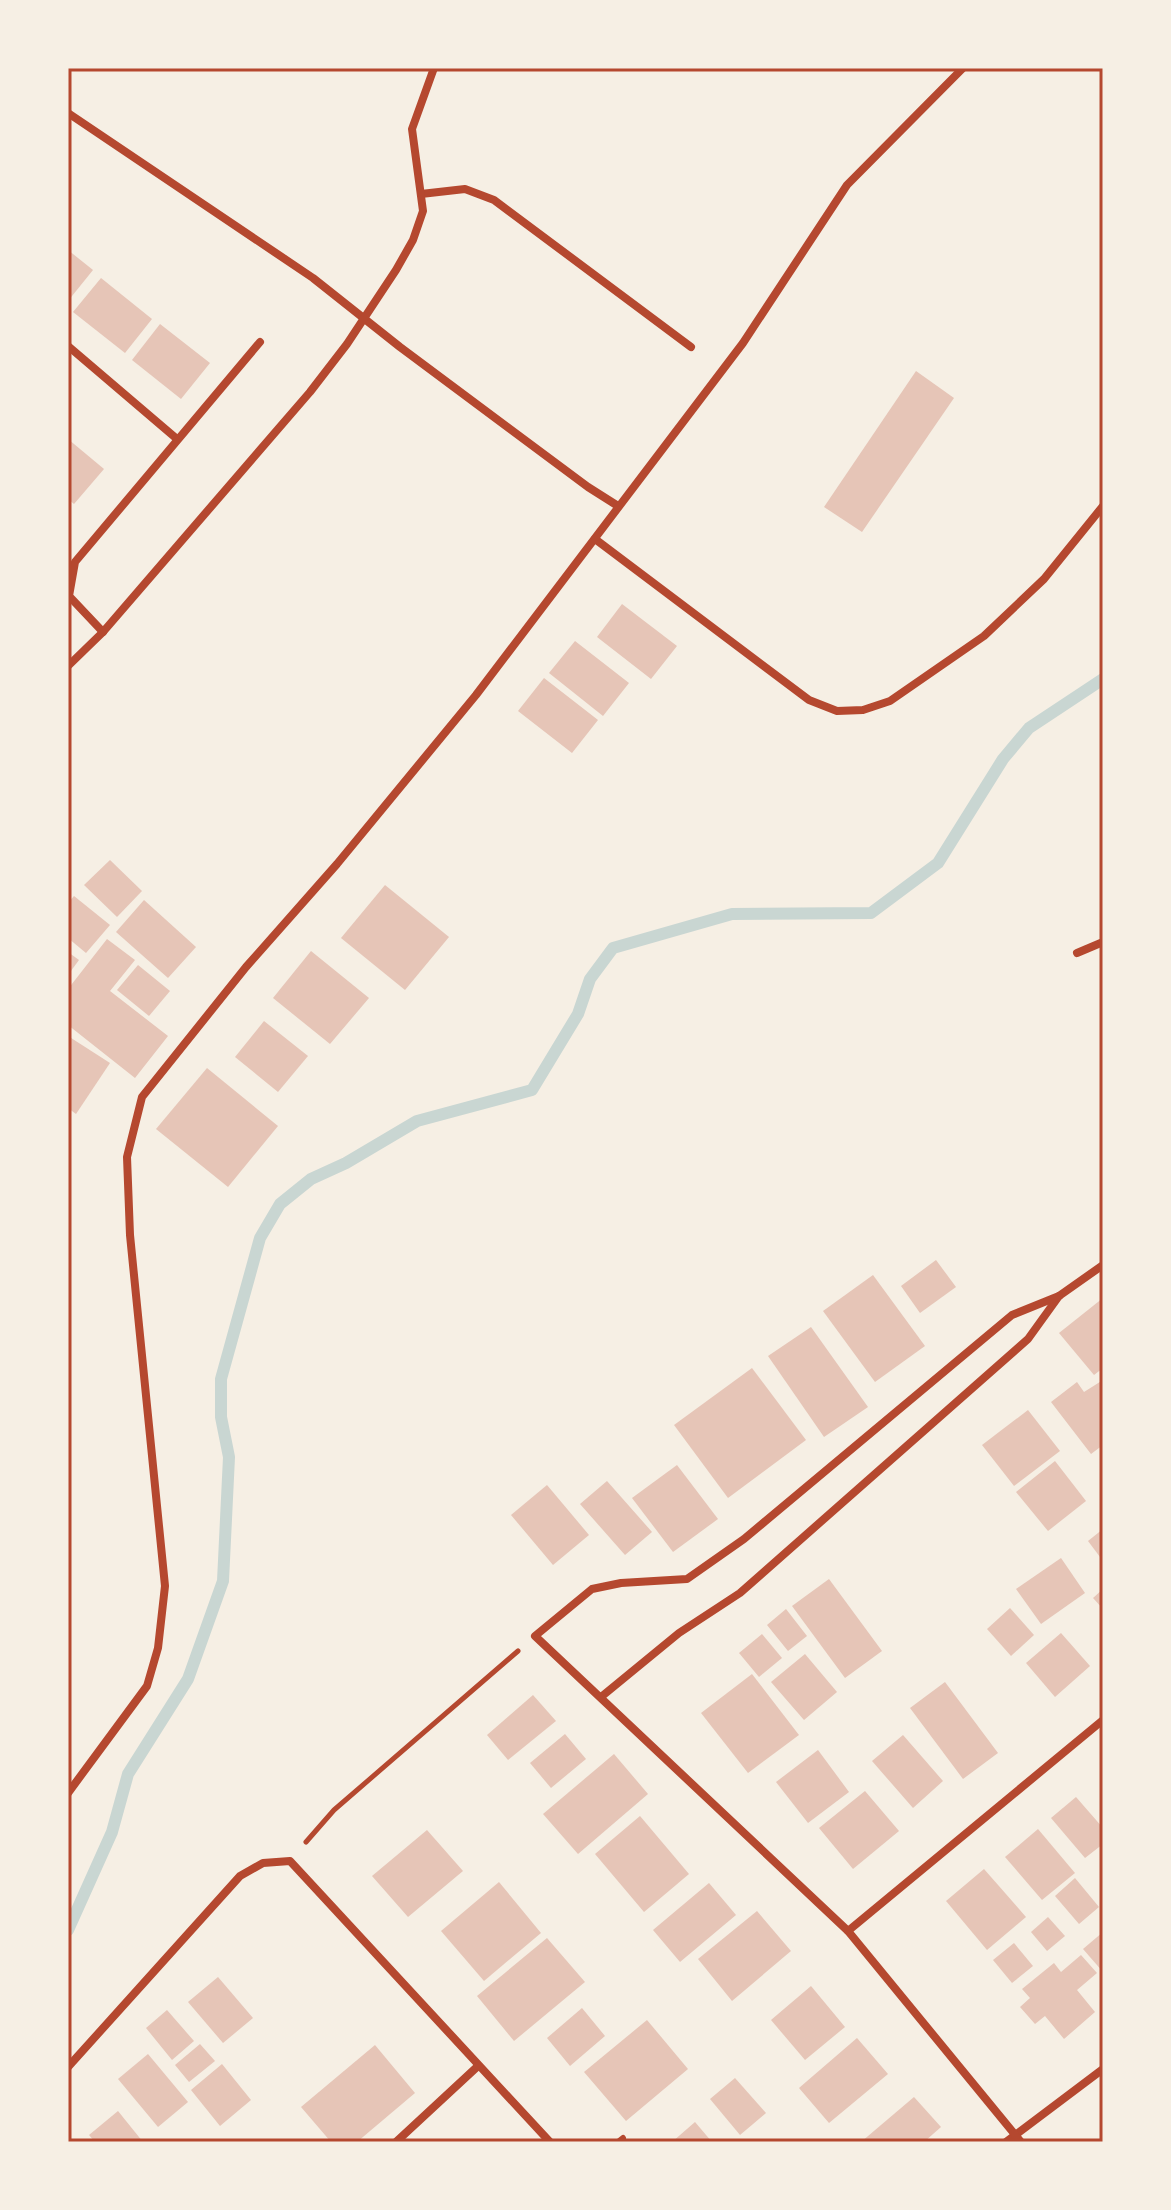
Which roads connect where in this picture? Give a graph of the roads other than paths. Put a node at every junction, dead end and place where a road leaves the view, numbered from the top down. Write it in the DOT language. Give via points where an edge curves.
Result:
graph roads {
  1 [pos="434,68"];
  2 [pos="963,68"];
  3 [pos="68,113"];
  4 [pos="421,194"];
  5 [pos="260,342"];
  6 [pos="68,346"];
  7 [pos="691,347"];
  8 [pos="177,439"];
  9 [pos="618,506"];
  10 [pos="1103,506"];
  11 [pos="595,539"];
  12 [pos="103,632"];
  13 [pos="68,666"];
  14 [pos="1103,942"];
  15 [pos="1077,953"];
  16 [pos="1103,1265"];
  17 [pos="1059,1296"];
  18 [pos="601,1697"];
  19 [pos="1103,1720"];
  20 [pos="68,1793"];
  21 [pos="848,1931"];
  22 [pos="478,2066"];
  23 [pos="68,2067"];
  24 [pos="1103,2069"];
  25 [pos="1018,2139"];
  26 [pos="396,2142"];
  27 [pos="550,2142"];
  28 [pos="1006,2142"];
  1 -- 4 [label="street" via="412,129"];
  2 -- 9 [label="street" via="847,185 743,343"];
  3 -- 9 [label="street" via="300,270"];
  4 -- 7 [label="street" via="465,189 494,200"];
  4 -- 12 [label="street" via="423,211 413,240 347,344"];
  5 -- 8 [label="street"];
  6 -- 8 [label="street"];
  8 -- 12 [label="street" via="75,562 69,596"];
  9 -- 11 [label="street"];
  10 -- 11 [label="street" via="1044,579 984,636 890,701 863,710 837,711 809,700"];
  11 -- 20 [label="street" via="466,708 142,1097 127,1157 130,1235 165,1586 158,1648 147,1686"];
  12 -- 13 [label="street"];
  14 -- 15 [label="street"];
  16 -- 17 [label="street"];
  17 -- 18 [label="street" via="1028,1339 740,1593 679,1633"];
  17 -- 18 [label="street" via="1012,1315 744,1539 687,1579 592,1589 535,1636"];
  18 -- 21 [label="street"];
  19 -- 21 [label="street"];
  21 -- 25 [label="street"];
  22 -- 23 [label="street" via="290,1861 263,1863 240,1876"];
  22 -- 26 [label="street"];
  22 -- 27 [label="street"];
  24 -- 25 [label="street"];
  25 -- 28 [label="street"];
}
